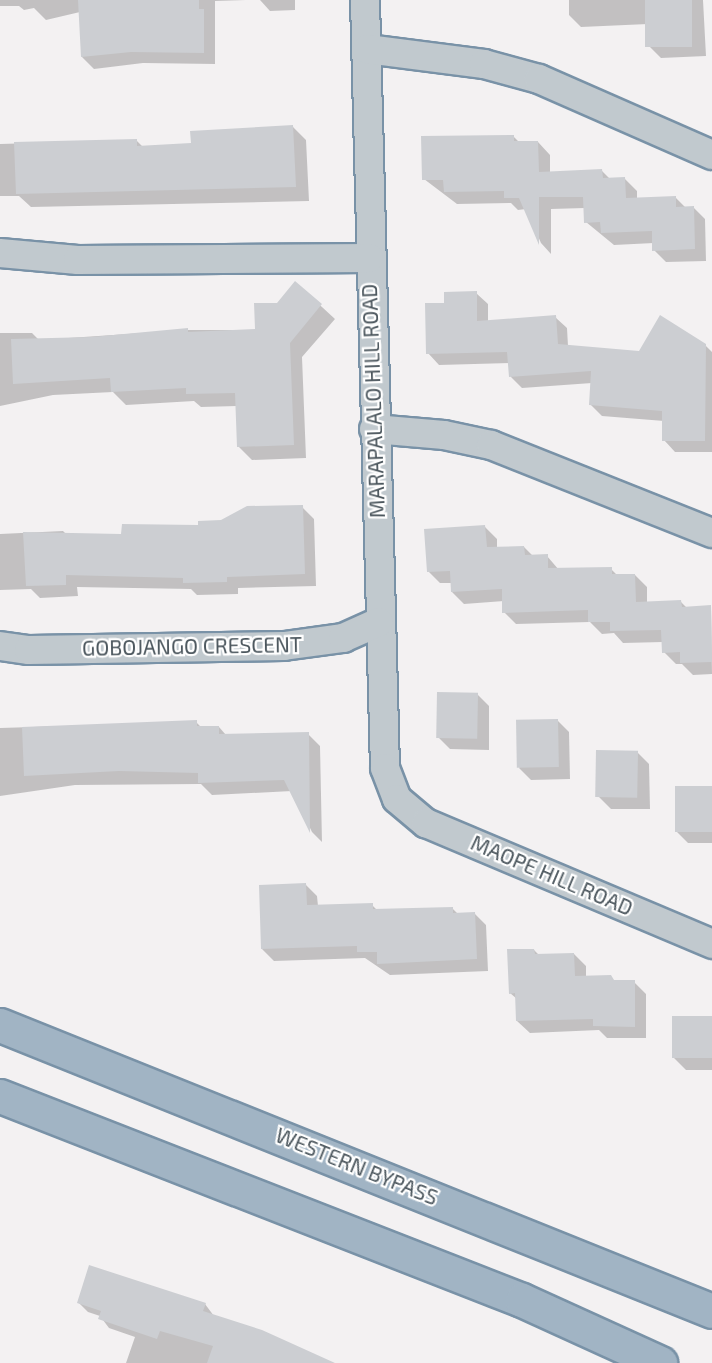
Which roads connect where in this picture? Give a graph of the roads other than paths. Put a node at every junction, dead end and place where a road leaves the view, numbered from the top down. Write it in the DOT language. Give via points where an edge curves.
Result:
graph roads {
  1 [pos="365,0"];
  2 [pos="367,49"];
  3 [pos="712,155"];
  4 [pos="0,253"];
  5 [pos="369,258"];
  6 [pos="374,429"];
  7 [pos="712,533"];
  8 [pos="380,622"];
  9 [pos="0,646"];
  10 [pos="397,799"];
  11 [pos="712,944"];
  12 [pos="0,1026"];
  13 [pos="0,1096"];
  14 [pos="712,1311"];
  15 [pos="660,1363"];
  1 -- 2 [label="street, MARAPALALO HILL ROAD"];
  2 -- 3 [label="street" via="484,64 539,79"];
  2 -- 5 [label="street, MARAPALALO HILL ROAD"];
  4 -- 5 [label="street" via="78,260"];
  5 -- 6 [label="street, MARAPALALO HILL ROAD"];
  6 -- 7 [label="street" via="444,435 491,445"];
  6 -- 8 [label="street, MARAPALALO HILL ROAD"];
  8 -- 9 [label="street, GOBOJANGO CRESCENT" via="343,638 284,646 29,650"];
  8 -- 10 [label="street, MARAPALALO HILL ROAD" via="385,768"];
  10 -- 11 [label="street, MAOPE HILL ROAD" via="426,823"];
  12 -- 14 [label="highway, WESTERN BYPASS"];
  13 -- 15 [label="highway" via="522,1300"];
}
